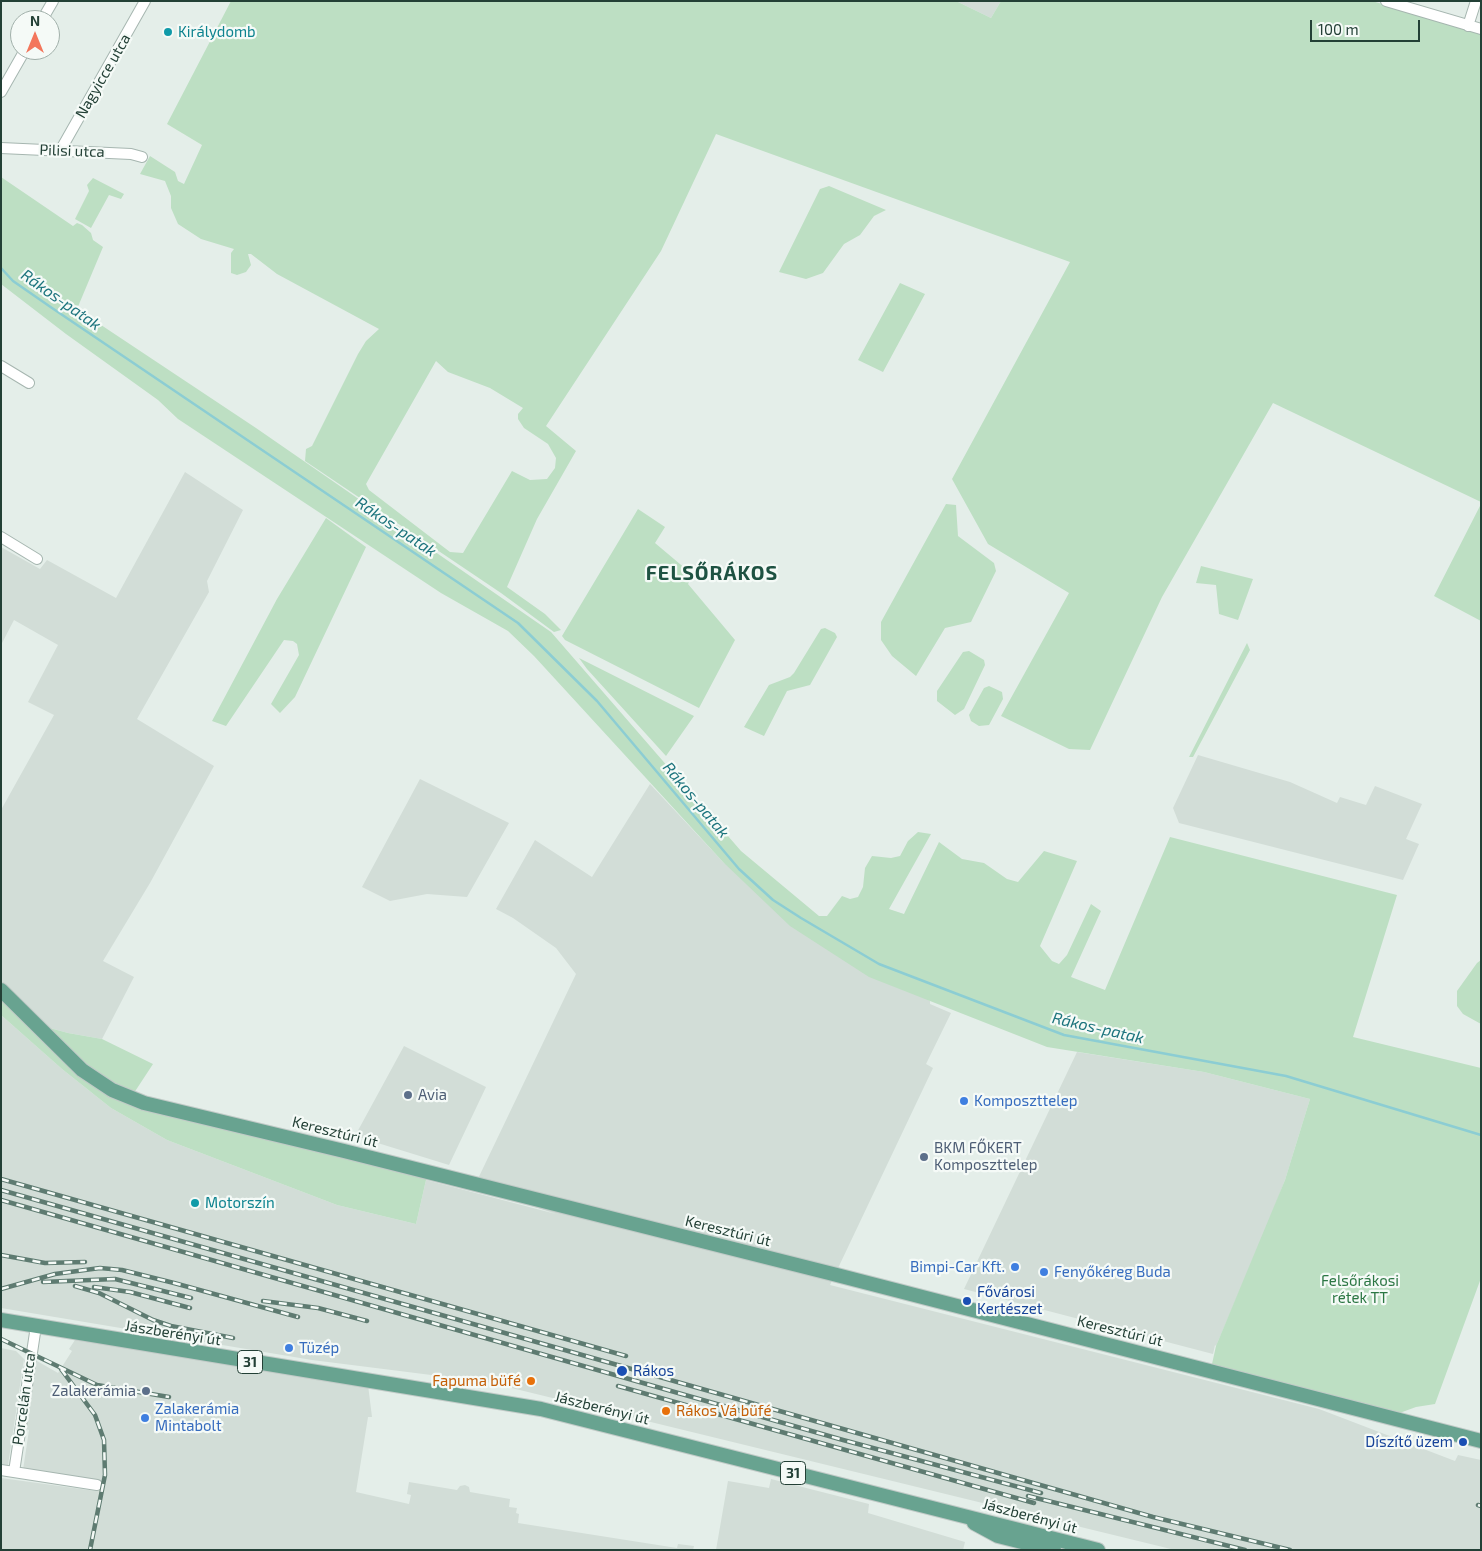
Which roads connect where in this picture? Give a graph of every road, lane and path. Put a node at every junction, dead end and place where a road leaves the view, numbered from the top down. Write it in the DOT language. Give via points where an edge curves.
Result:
graph roads {
  1 [pos="145,1"];
  2 [pos="1386,1"];
  3 [pos="1476,1"];
  4 [pos="1468,26"];
  5 [pos="1481,29"];
  6 [pos="19,60"];
  7 [pos="1,92"];
  8 [pos="1,148"];
  9 [pos="60,151"];
  10 [pos="142,157"];
  11 [pos="1,366"];
  12 [pos="29,383"];
  13 [pos="1,537"];
  14 [pos="37,560"];
  15 [pos="1,990"];
  16 [pos="1,1320"];
  17 [pos="36,1326"];
  18 [pos="1481,1441"];
  19 [pos="1,1470"];
  20 [pos="14,1472"];
  21 [pos="97,1485"];
  22 [pos="954,1512"];
  23 [pos="1054,1550"];
  24 [pos="1098,1550"];
  1 -- 9 [label="street, Nagyicce utca"];
  2 -- 4 [label="street"];
  3 -- 4 [label="street"];
  4 -- 5 [label="street"];
  6 -- 7 [label="street"];
  8 -- 9 [label="street, Pilisi utca"];
  9 -- 10 [label="street, Pilisi utca"];
  11 -- 12 [label="street"];
  13 -- 14 [label="street"];
  15 -- 18 [label="main road, Keresztúri út" via="82,1070 112,1090 144,1103 833,1274"];
  16 -- 17 [label="main road, Jászberényi út / 31"];
  17 -- 20 [label="street, Porcelán utca"];
  17 -- 22 [label="main road, Jászberényi út / 31" via="541,1409"];
  19 -- 20 [label="street"];
  20 -- 21 [label="street"];
  22 -- 23 [label="main road, Jászberényi út / 31" via="998,1536"];
  22 -- 24 [label="main road, Jászberényi út / 31"];
}
